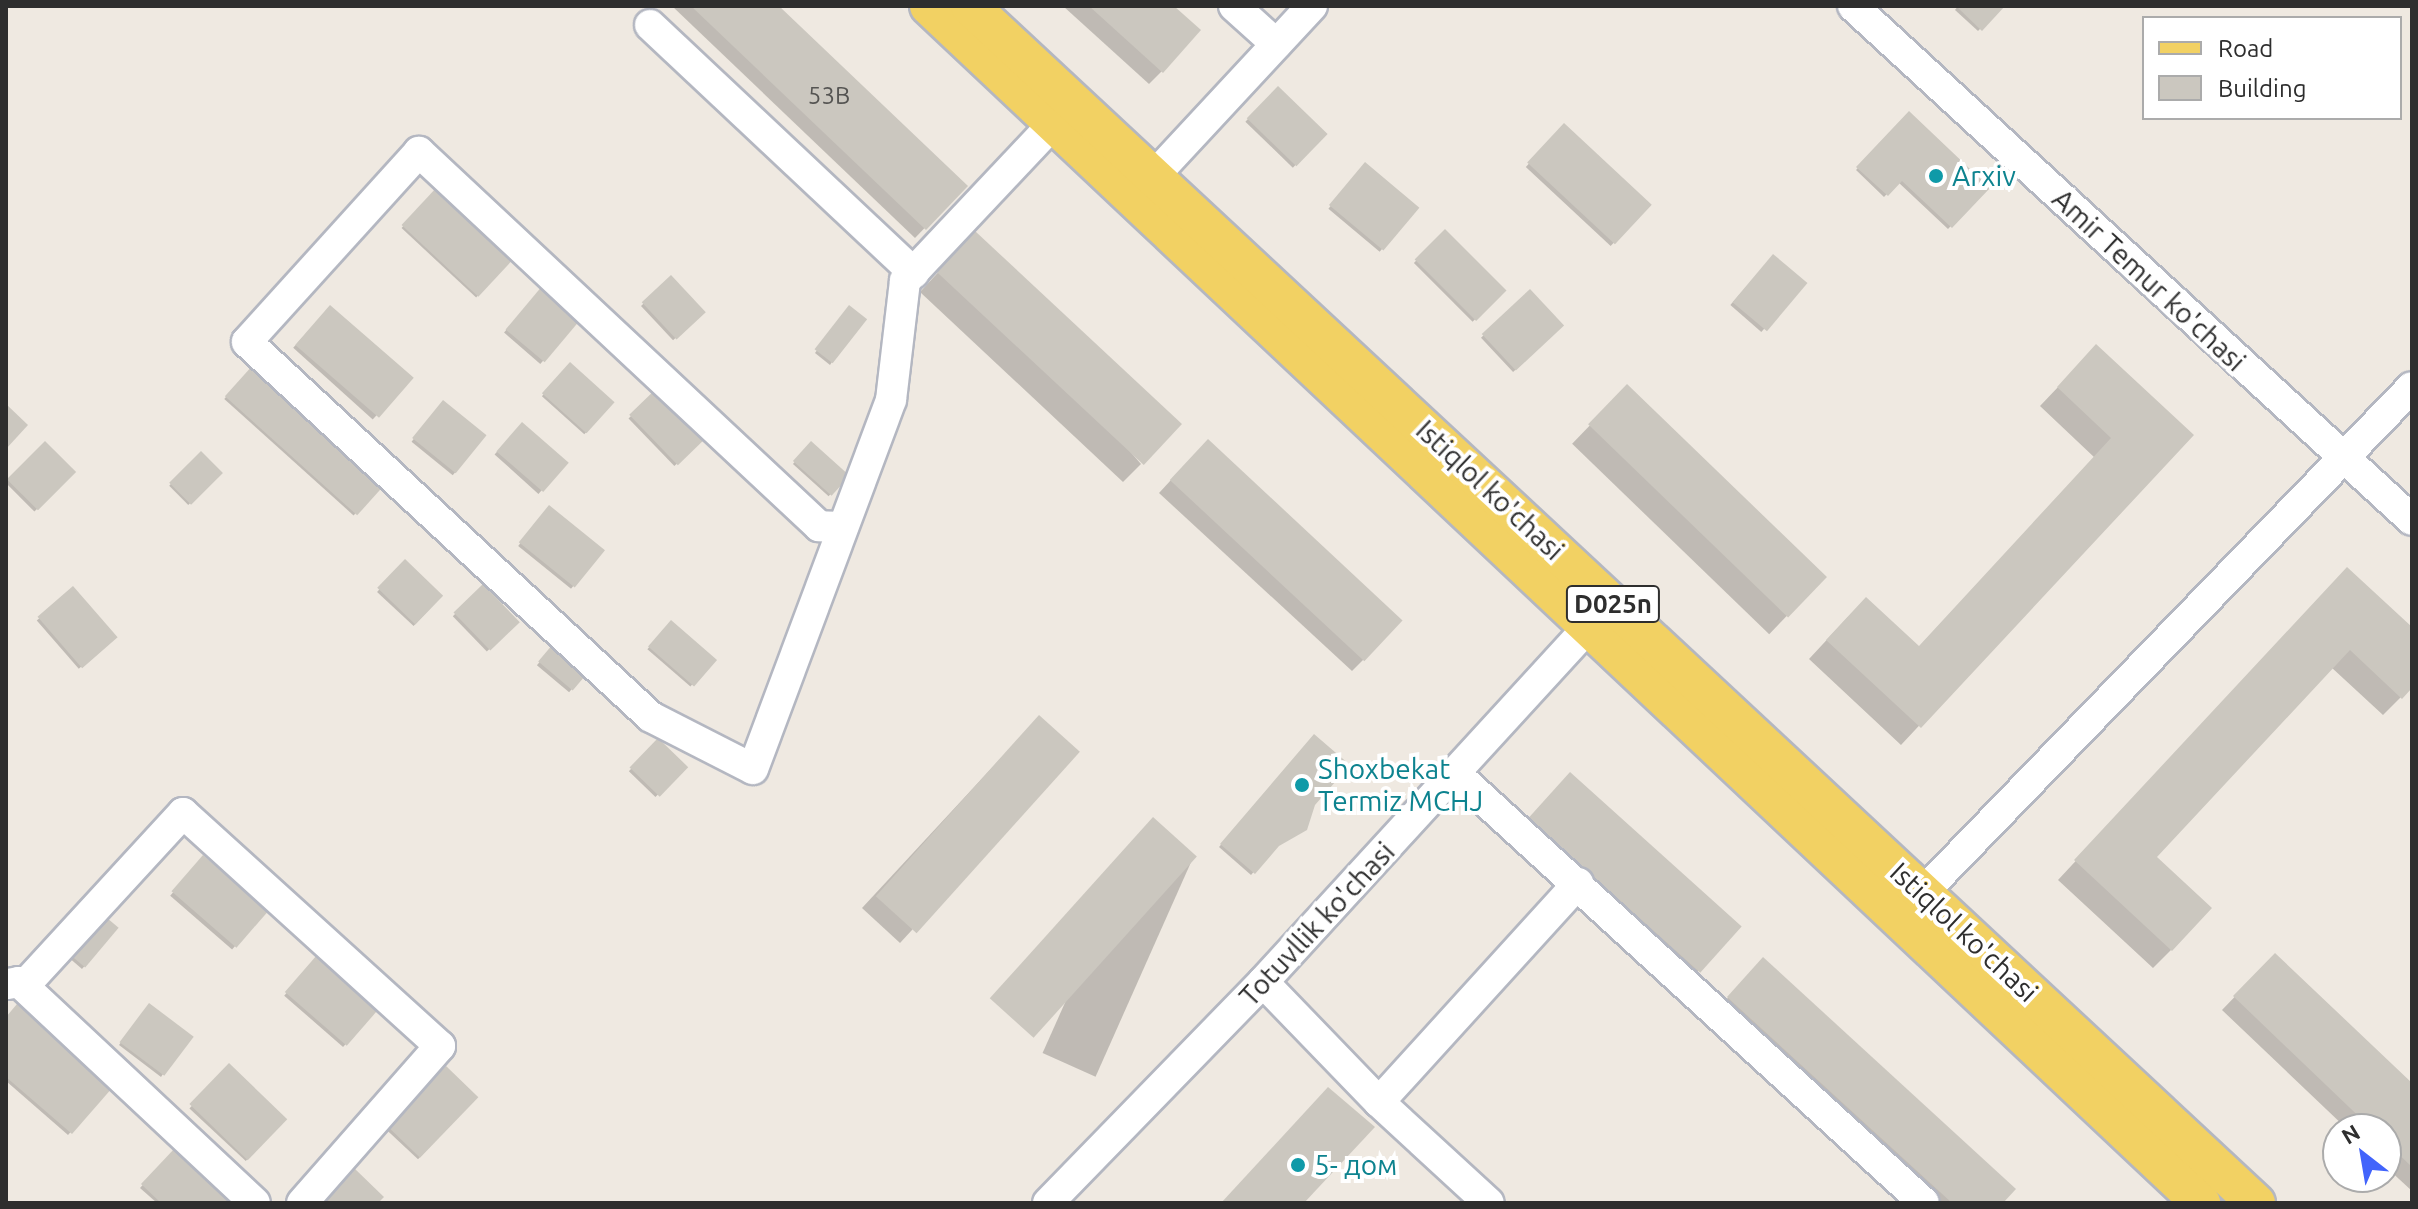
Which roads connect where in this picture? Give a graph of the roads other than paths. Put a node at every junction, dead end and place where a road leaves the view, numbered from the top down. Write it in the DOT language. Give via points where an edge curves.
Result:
graph roads {
  1 [pos="929,6"];
  2 [pos="970,6"];
  3 [pos="1234,6"];
  4 [pos="1312,6"];
  5 [pos="1853,6"];
  6 [pos="650,25"];
  7 [pos="1276,44"];
  8 [pos="1055,122"];
  9 [pos="1154,176"];
  10 [pos="914,273"];
  11 [pos="2412,387"];
  12 [pos="2342,458"];
  13 [pos="2412,520"];
  14 [pos="843,527"];
  15 [pos="1599,616"];
  16 [pos="1457,775"];
  17 [pos="1578,883"];
  18 [pos="1911,905"];
  19 [pos="1263,982"];
  20 [pos="15,985"];
  21 [pos="1379,1102"];
  22 [pos="255,1203"];
  23 [pos="302,1203"];
  24 [pos="1048,1203"];
  25 [pos="1489,1203"];
  26 [pos="1924,1203"];
  27 [pos="2201,1203"];
  28 [pos="2256,1203"];
  1 -- 8 [label="main road, Istiqlol ko'chasi / D025n"];
  2 -- 9 [label="main road, Istiqlol ko'chasi / D025n"];
  3 -- 7 [label="street"];
  4 -- 7 [label="street"];
  5 -- 12 [label="street, Amir Temur ko'chasi"];
  6 -- 10 [label="street"];
  7 -- 9 [label="street"];
  8 -- 10 [label="street"];
  8 -- 15 [label="main road, Istiqlol ko'chasi / D025n"];
  9 -- 15 [label="main road, Istiqlol ko'chasi / D025n"];
  10 -- 14 [label="street" via="905,281 891,400"];
  11 -- 12 [label="street"];
  12 -- 13 [label="street, Amir Temur ko'chasi"];
  12 -- 18 [label="street"];
  14 -- 14 [label="street" via="753,769 651,717 247,342 419,152 819,526"];
  15 -- 16 [label="street, Totuvllik ko'chasi"];
  15 -- 18 [label="main road, Istiqlol ko'chasi / D025n"];
  16 -- 17 [label="street"];
  16 -- 19 [label="street, Totuvllik ko'chasi"];
  17 -- 21 [label="street"];
  17 -- 26 [label="street"];
  18 -- 27 [label="main road, Istiqlol ko'chasi / D025n"];
  18 -- 28 [label="main road, Istiqlol ko'chasi / D025n"];
  19 -- 21 [label="street"];
  19 -- 24 [label="street, Totuvllik ko'chasi"];
  20 -- 22 [label="street"];
  20 -- 23 [label="street" via="183,813 440,1046"];
  21 -- 25 [label="street"];
}
